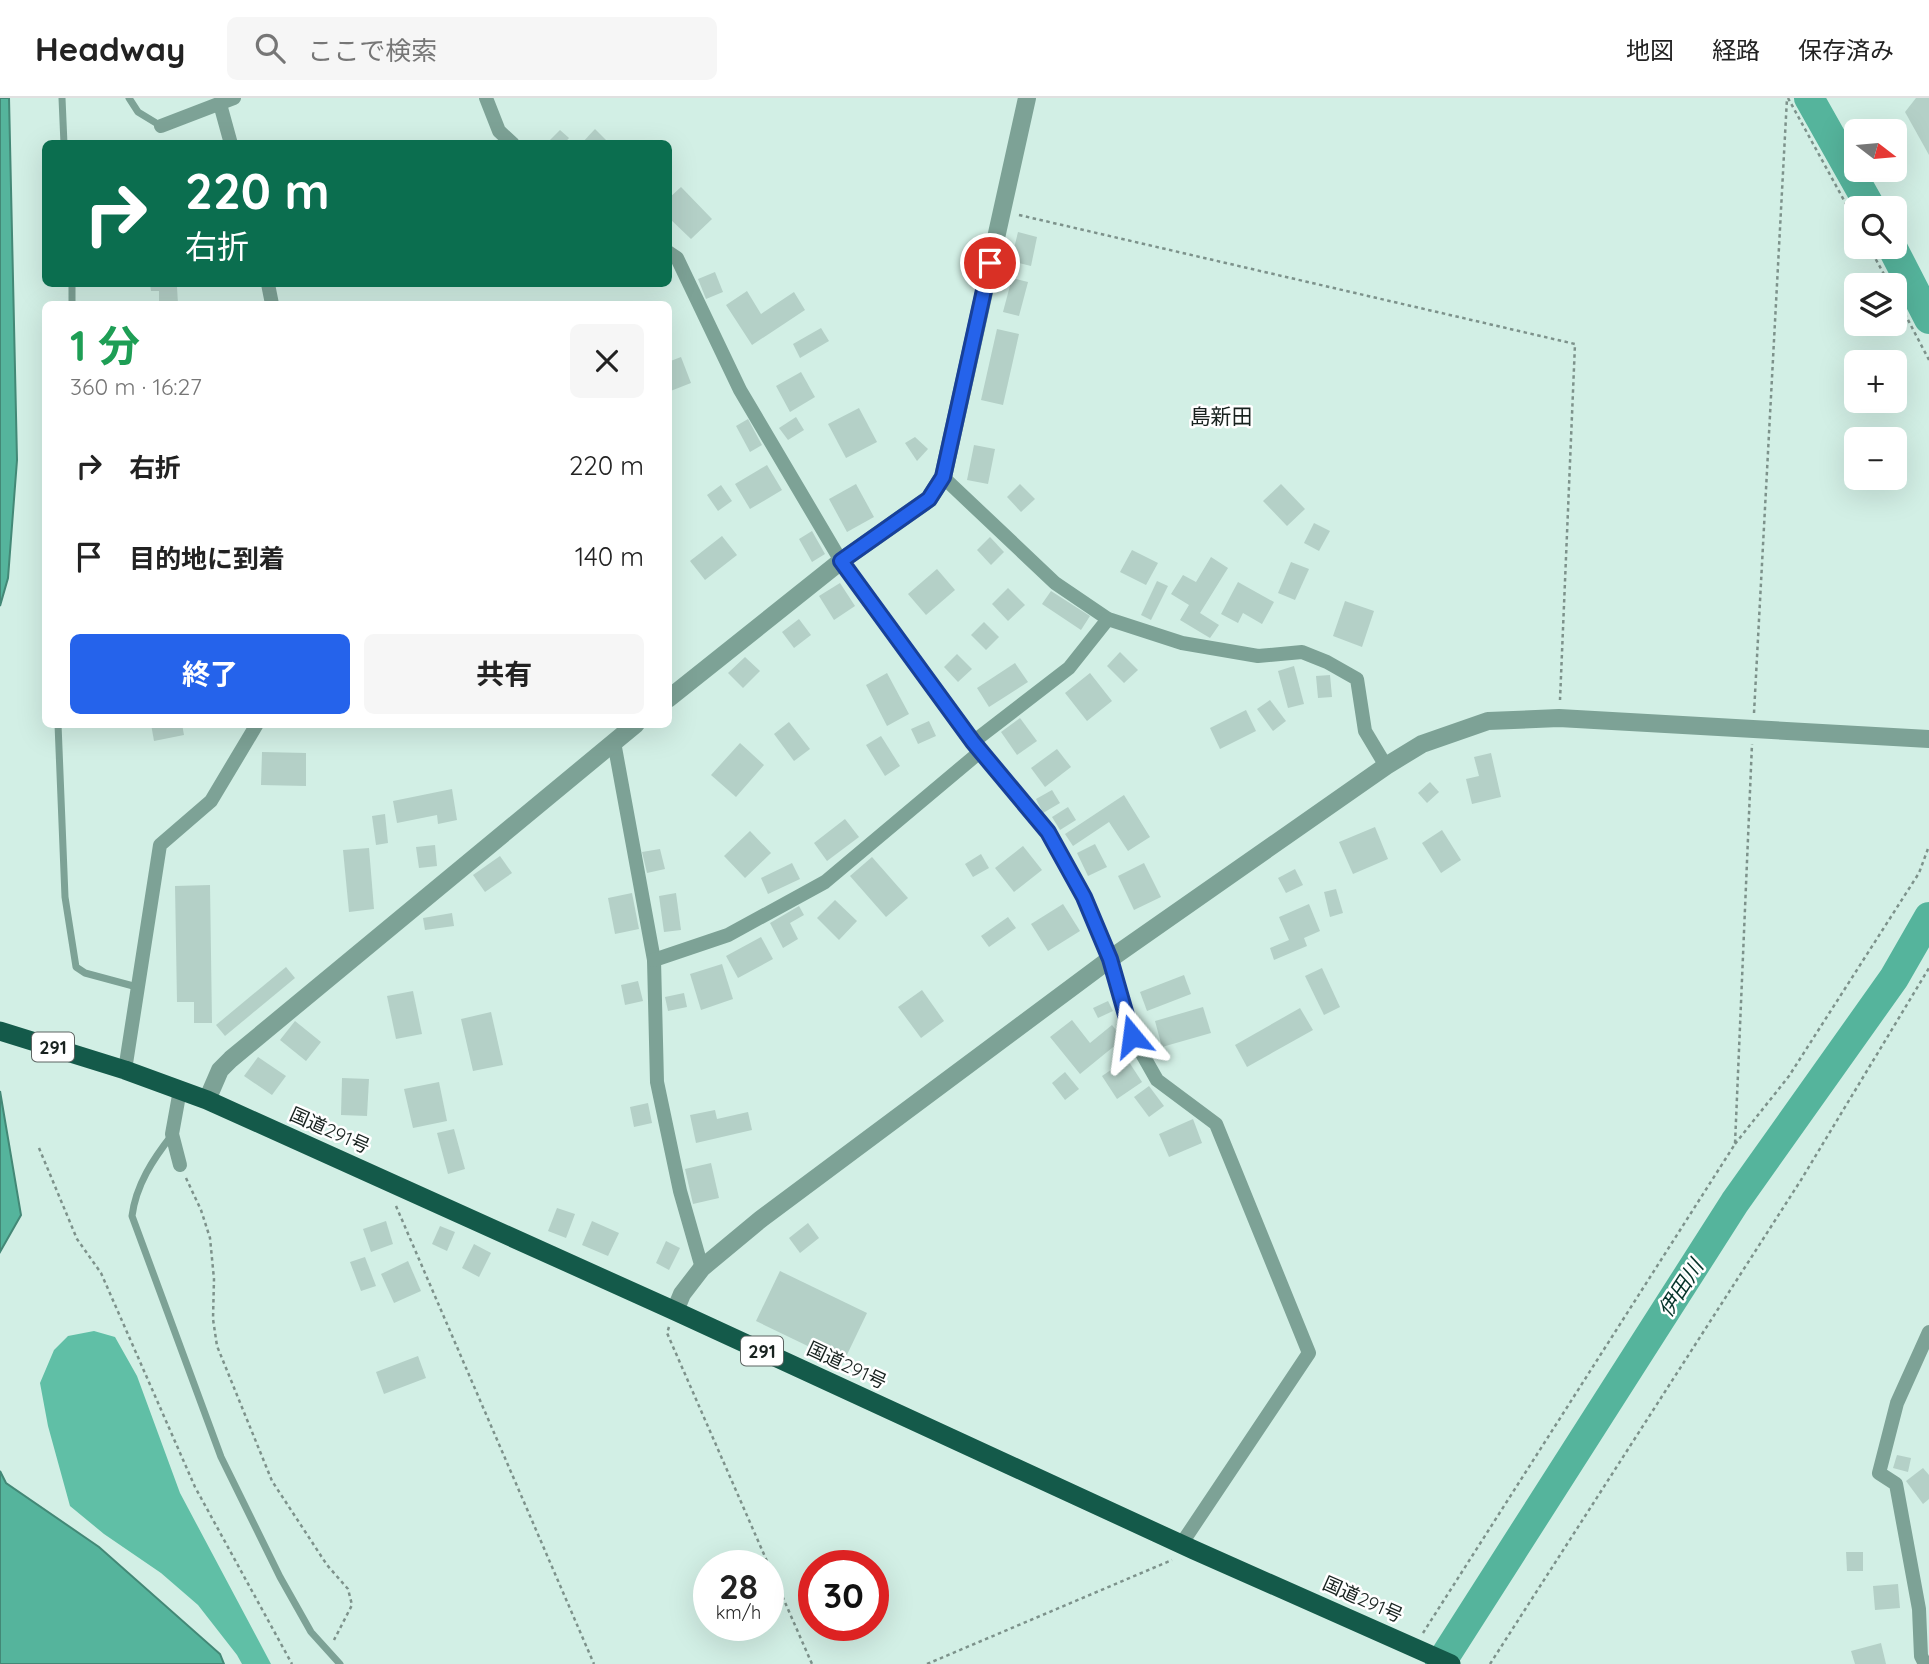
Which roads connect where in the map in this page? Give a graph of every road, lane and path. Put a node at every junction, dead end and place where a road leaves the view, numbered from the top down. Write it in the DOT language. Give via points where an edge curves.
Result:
graph roads {
  1 [pos="62,98"];
  2 [pos="129,98"];
  3 [pos="486,98"];
  4 [pos="1027,98"];
  5 [pos="1787,98"];
  6 [pos="227,101"];
  7 [pos="161,127"];
  8 [pos="64,140"];
  9 [pos="232,140"];
  10 [pos="509,140"];
  11 [pos="1844,201"];
  12 [pos="1002,211"];
  13 [pos="672,255"];
  14 [pos="1907,318"];
  15 [pos="1929,360"];
  16 [pos="943,477"];
  17 [pos="841,561"];
  18 [pos="1108,620"];
  19 [pos="672,696"];
  20 [pos="1559,718"];
  21 [pos="58,728"];
  22 [pos="255,728"];
  23 [pos="631,728"];
  24 [pos="1753,728"];
  25 [pos="1929,739"];
  26 [pos="614,742"];
  27 [pos="977,746"];
  28 [pos="1386,766"];
  29 [pos="1929,846"];
  30 [pos="1110,959"];
  31 [pos="654,960"];
  32 [pos="1929,968"];
  33 [pos="137,987"];
  34 [pos="0,1031"];
  35 [pos="125,1070"];
  36 [pos="180,1090"];
  37 [pos="207,1100"];
  38 [pos="172,1134"];
  39 [pos="1735,1144"];
  40 [pos="39,1148"];
  41 [pos="180,1165"];
  42 [pos="398,1186"];
  43 [pos="702,1268"];
  44 [pos="675,1311"];
  45 [pos="1929,1332"];
  46 [pos="1188,1547"];
  47 [pos="1415,1647"];
  48 [pos="328,1648"];
  49 [pos="292,1664"];
  50 [pos="340,1664"];
  51 [pos="594,1664"];
  52 [pos="812,1664"];
  53 [pos="927,1664"];
  54 [pos="1451,1664"];
  55 [pos="1490,1664"];
  56 [pos="1924,1664"];
  1 -- 8 [label="lane"];
  2 -- 7 [label="lane" via="138,113"];
  3 -- 10 [label="street" via="499,131"];
  4 -- 12 [label="street"];
  5 -- 11 [label="path"];
  5 -- 24 [label="path"];
  6 -- 7 [label="street"];
  6 -- 9 [label="street"];
  12 -- 16 [label="street"];
  12 -- 20 [label="path" via="1575,344"];
  13 -- 17 [label="street" via="740,390"];
  14 -- 15 [label="path"];
  16 -- 17 [label="street" via="929,499"];
  16 -- 18 [label="street" via="1055,583"];
  17 -- 19 [label="street"];
  17 -- 27 [label="street"];
  18 -- 27 [label="street" via="1069,668"];
  18 -- 28 [label="street" via="1182,643 1258,656 1302,652 1327,662 1357,679 1365,731"];
  20 -- 24 [label="street"];
  20 -- 28 [label="street" via="1488,721 1422,744"];
  21 -- 33 [label="lane" via="65,897 76,967"];
  22 -- 33 [label="street" via="212,801 160,845"];
  23 -- 26 [label="street"];
  24 -- 25 [label="street"];
  24 -- 39 [label="path"];
  26 -- 31 [label="street"];
  26 -- 37 [label="street" via="231,1059 220,1070"];
  27 -- 30 [label="street" via="1048,832 1084,897"];
  27 -- 31 [label="street" via="825,882 728,935"];
  28 -- 30 [label="street"];
  29 -- 39 [label="path" via="1919,873 1796,1065"];
  30 -- 43 [label="street"];
  30 -- 46 [label="street" via="1132,1036 1157,1080 1216,1124 1309,1353"];
  31 -- 43 [label="street" via="657,1082"];
  32 -- 55 [label="path" via="1801,1180"];
  33 -- 35 [label="street"];
  34 -- 35 [label="highway, 国道291号 / 291"];
  35 -- 36 [label="highway, 国道291号 / 291"];
  36 -- 37 [label="highway, 国道291号 / 291"];
  36 -- 38 [label="street"];
  37 -- 42 [label="highway, 国道291号 / 291"];
  38 -- 41 [label="street"];
  38 -- 48 [label="lane" via="140,1185 132,1216 220,1457 304,1621"];
  39 -- 47 [label="path"];
  40 -- 49 [label="path" via="77,1239 101,1273 195,1487"];
  41 -- 48 [label="path" via="211,1238 217,1346 272,1481 348,1589 352,1605"];
  42 -- 44 [label="highway, 国道291号 / 291"];
  42 -- 51 [label="path" via="394,1203"];
  43 -- 44 [label="street"];
  44 -- 46 [label="highway, 国道291号 / 291"];
  44 -- 52 [label="path" via="667,1332"];
  45 -- 56 [label="street" via="1897,1403 1879,1473 1896,1484 1919,1609"];
  46 -- 47 [label="highway, 国道291号 / 291"];
  46 -- 53 [label="path"];
  47 -- 54 [label="highway, 国道291号 / 291"];
  48 -- 50 [label="lane"];
}
